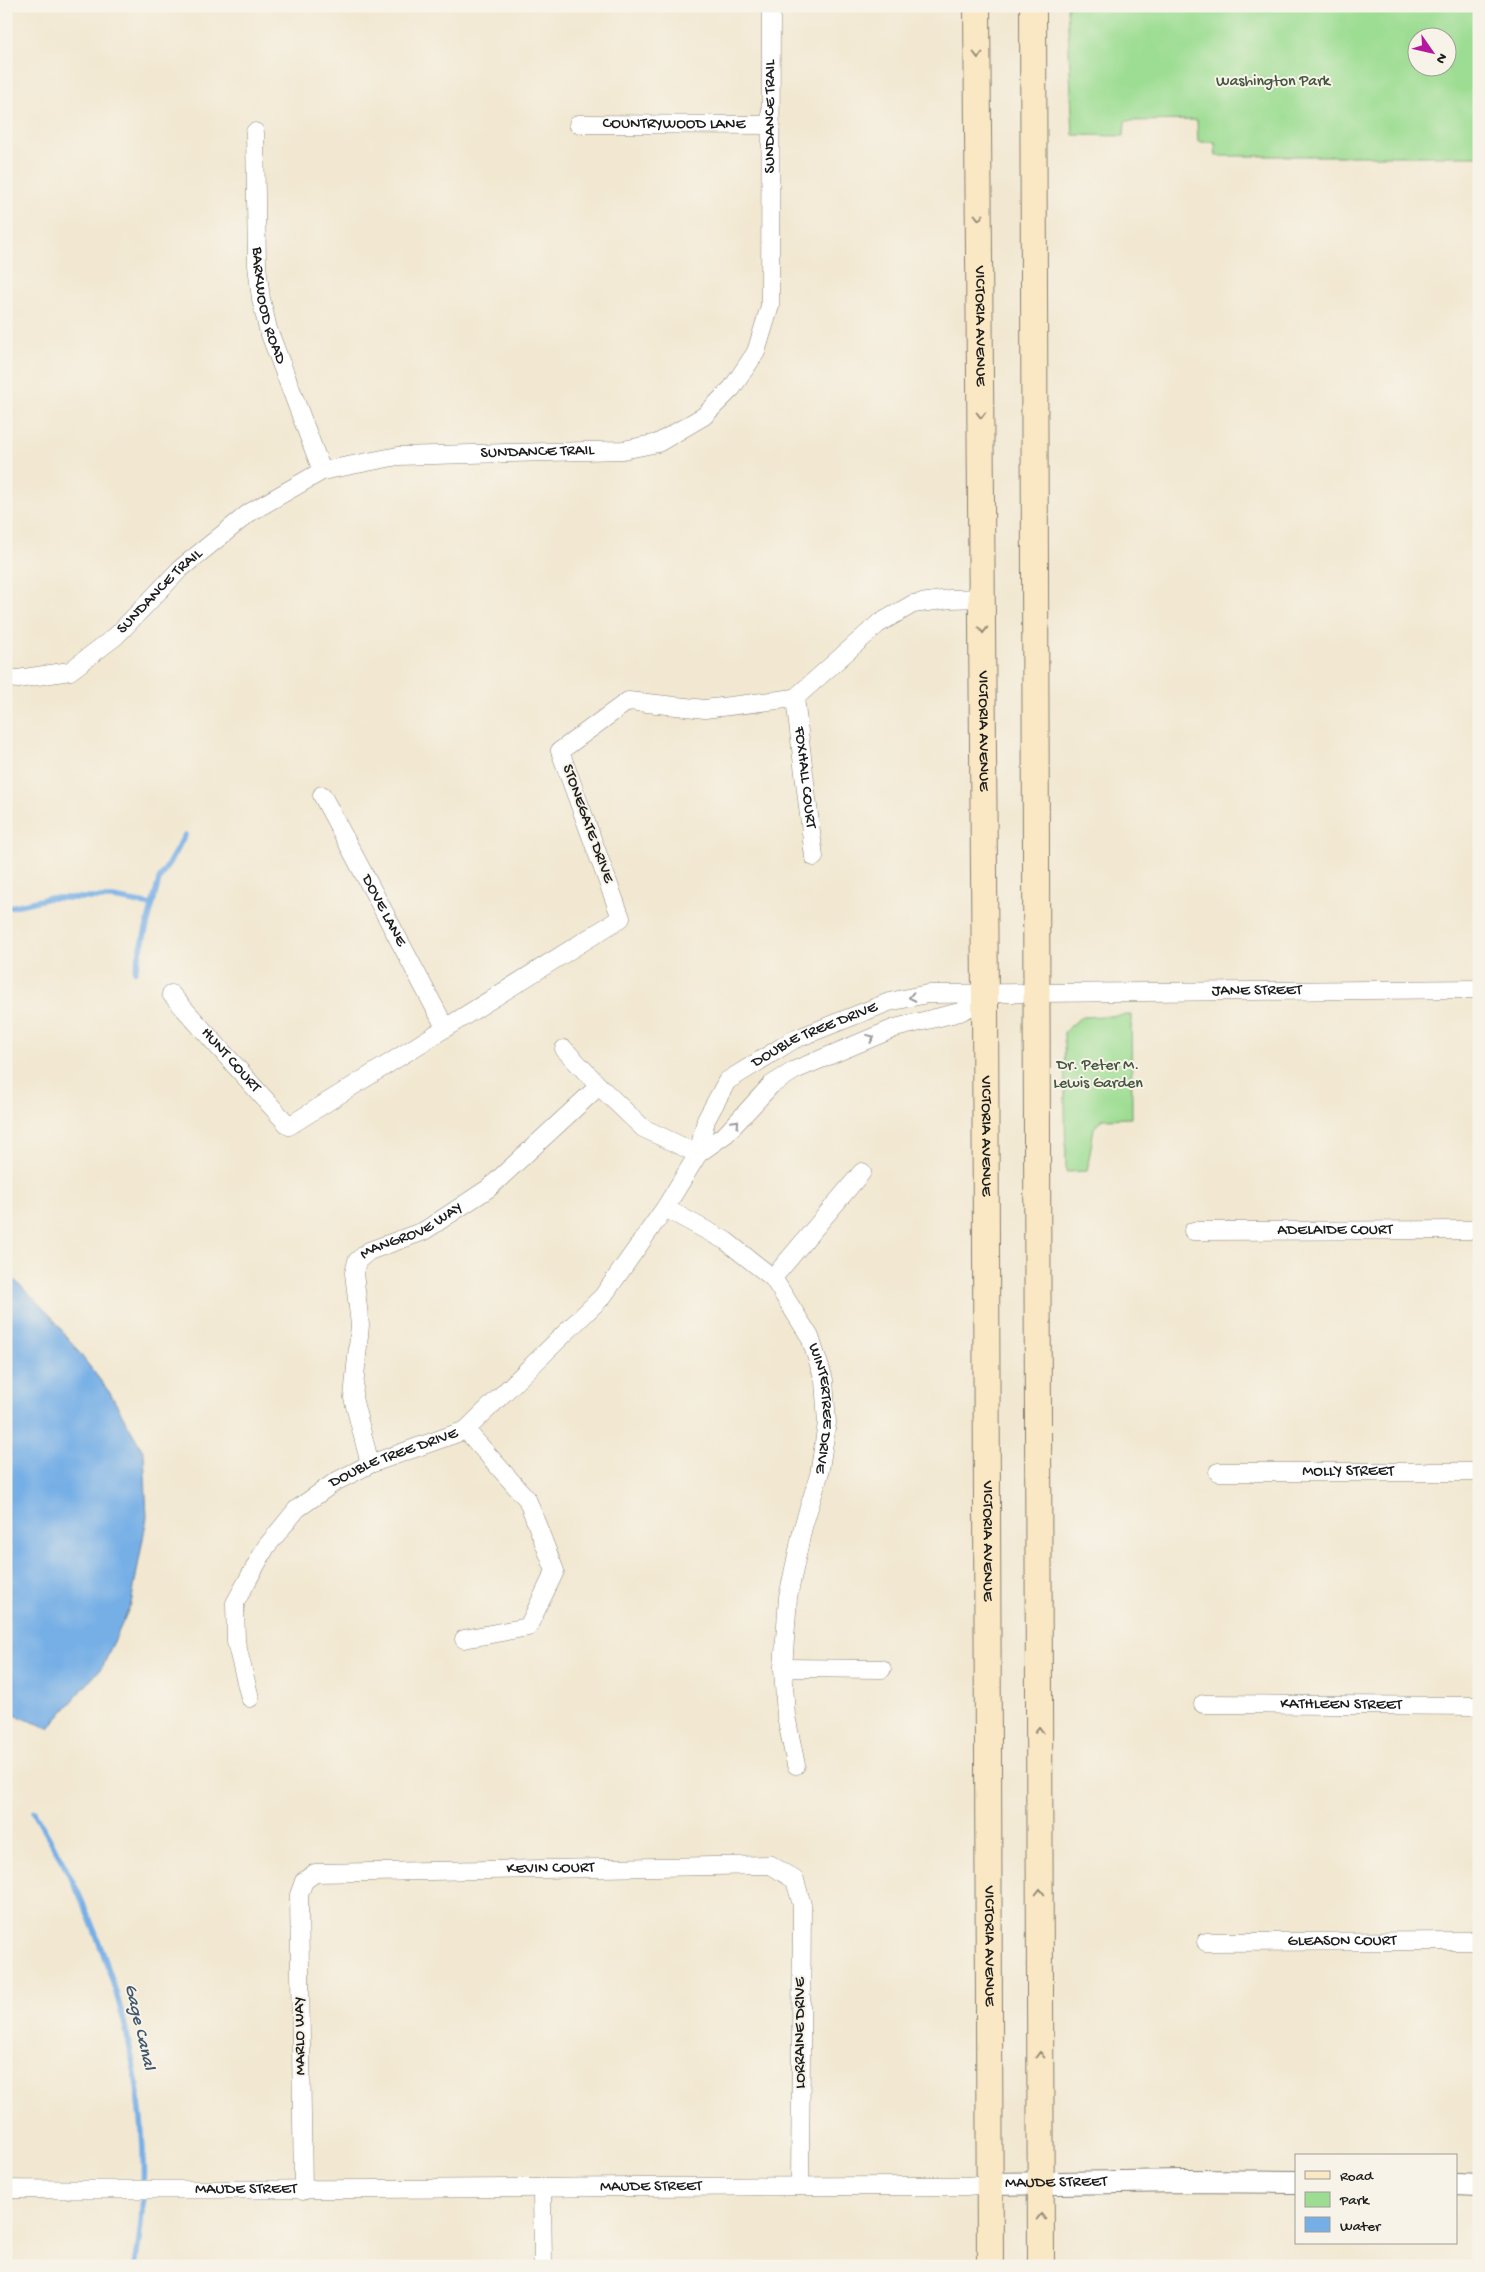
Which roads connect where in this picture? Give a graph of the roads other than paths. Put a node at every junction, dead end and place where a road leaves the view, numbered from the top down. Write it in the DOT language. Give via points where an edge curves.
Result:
graph roads {
  1 [pos="771,6"];
  2 [pos="977,6"];
  3 [pos="1033,6"];
  4 [pos="578,124"];
  5 [pos="771,125"];
  6 [pos="255,132"];
  7 [pos="322,471"];
  8 [pos="982,598"];
  9 [pos="6,678"];
  10 [pos="795,698"];
  11 [pos="322,795"];
  12 [pos="814,857"];
  13 [pos="1479,990"];
  14 [pos="1035,993"];
  15 [pos="171,994"];
  16 [pos="985,995"];
  17 [pos="446,1027"];
  18 [pos="564,1049"];
  19 [pos="599,1086"];
  20 [pos="290,1126"];
  21 [pos="698,1154"];
  22 [pos="862,1172"];
  23 [pos="665,1208"];
  24 [pos="1193,1230"];
  25 [pos="1479,1230"];
  26 [pos="773,1278"];
  27 [pos="466,1430"];
  28 [pos="370,1464"];
  29 [pos="1218,1472"];
  30 [pos="1479,1472"];
  31 [pos="464,1639"];
  32 [pos="783,1668"];
  33 [pos="882,1670"];
  34 [pos="250,1698"];
  35 [pos="1203,1704"];
  36 [pos="1479,1706"];
  37 [pos="796,1765"];
  38 [pos="304,1880"];
  39 [pos="795,1880"];
  40 [pos="1479,1941"];
  41 [pos="1206,1942"];
  42 [pos="1295,2182"];
  43 [pos="1041,2183"];
  44 [pos="990,2184"];
  45 [pos="1458,2184"];
  46 [pos="1479,2184"];
  47 [pos="800,2186"];
  48 [pos="6,2189"];
  49 [pos="542,2189"];
  50 [pos="303,2192"];
  51 [pos="544,2266"];
  52 [pos="990,2266"];
  53 [pos="1040,2266"];
  1 -- 5 [label="street, SUNDANCE TRAIL"];
  2 -- 8 [label="main road, VICTORIA AVENUE, one-way"];
  3 -- 14 [label="main road"];
  4 -- 5 [label="street, COUNTRYWOOD LANE"];
  5 -- 7 [label="street, SUNDANCE TRAIL" via="770,306 756,352 732,388 704,416 658,444 623,450 398,456"];
  6 -- 7 [label="street, BARKWOOD ROAD" via="257,265 261,299 268,329"];
  7 -- 9 [label="street, SUNDANCE TRAIL" via="249,512 180,569 116,636 70,671"];
  8 -- 10 [label="street" via="913,604 878,624"];
  8 -- 16 [label="main road, VICTORIA AVENUE, one-way"];
  10 -- 12 [label="street, FOXHALL COURT"];
  10 -- 17 [label="street, STONEGATE DRIVE" via="705,709 628,701 560,751 622,918"];
  11 -- 17 [label="street, DOVE LANE"];
  13 -- 14 [label="street, JANE STREET"];
  14 -- 16 [label="street, DOUBLE TREE DRIVE"];
  43 -- 14 [label="main road, one-way"];
  15 -- 20 [label="street, HUNT COURT"];
  21 -- 16 [label="street, DOUBLE TREE DRIVE, one-way" via="726,1134 771,1085 795,1070 895,1028 960,1012"];
  16 -- 21 [label="street, DOUBLE TREE DRIVE, one-way" via="961,992 927,994 889,1002 793,1040 727,1081 706,1120"];
  16 -- 44 [label="main road, VICTORIA AVENUE"];
  17 -- 20 [label="street, STONEGATE DRIVE"];
  18 -- 19 [label="street"];
  19 -- 21 [label="street" via="643,1128"];
  19 -- 28 [label="street, MANGROVE WAY" via="489,1188 424,1231 368,1251 357,1261 354,1273 360,1325 353,1398"];
  21 -- 23 [label="street, DOUBLE TREE DRIVE"];
  22 -- 26 [label="street"];
  23 -- 26 [label="street, WINTERTREE DRIVE" via="726,1241"];
  23 -- 27 [label="street, DOUBLE TREE DRIVE" via="603,1296"];
  24 -- 25 [label="street, ADELAIDE COURT"];
  26 -- 32 [label="street, WINTERTREE DRIVE" via="810,1337 824,1380 827,1423 819,1475 803,1527 788,1597"];
  27 -- 28 [label="street, DOUBLE TREE DRIVE"];
  27 -- 31 [label="street" via="527,1499 555,1571 528,1627"];
  28 -- 34 [label="street, DOUBLE TREE DRIVE" via="335,1482 297,1510 266,1547 246,1580 235,1602 236,1642"];
  29 -- 30 [label="street, MOLLY STREET"];
  32 -- 33 [label="street"];
  32 -- 37 [label="street, WINTERTREE DRIVE" via="786,1716"];
  35 -- 36 [label="street, KATHLEEN STREET"];
  38 -- 39 [label="street, KEVIN COURT" via="316,1872 771,1866"];
  38 -- 50 [label="street, MARLO WAY" via="299,1895"];
  39 -- 47 [label="street, LORRAINE DRIVE" via="802,1905"];
  40 -- 41 [label="street, GLEASON COURT"];
  42 -- 43 [label="street, MAUDE STREET"];
  43 -- 44 [label="street, MAUDE STREET"];
  53 -- 43 [label="main road, one-way"];
  44 -- 47 [label="street, MAUDE STREET"];
  44 -- 52 [label="main road, VICTORIA AVENUE"];
  45 -- 46 [label="street"];
  47 -- 49 [label="street, MAUDE STREET"];
  48 -- 50 [label="street, MAUDE STREET"];
  49 -- 50 [label="street, MAUDE STREET"];
  49 -- 51 [label="street"];
}
